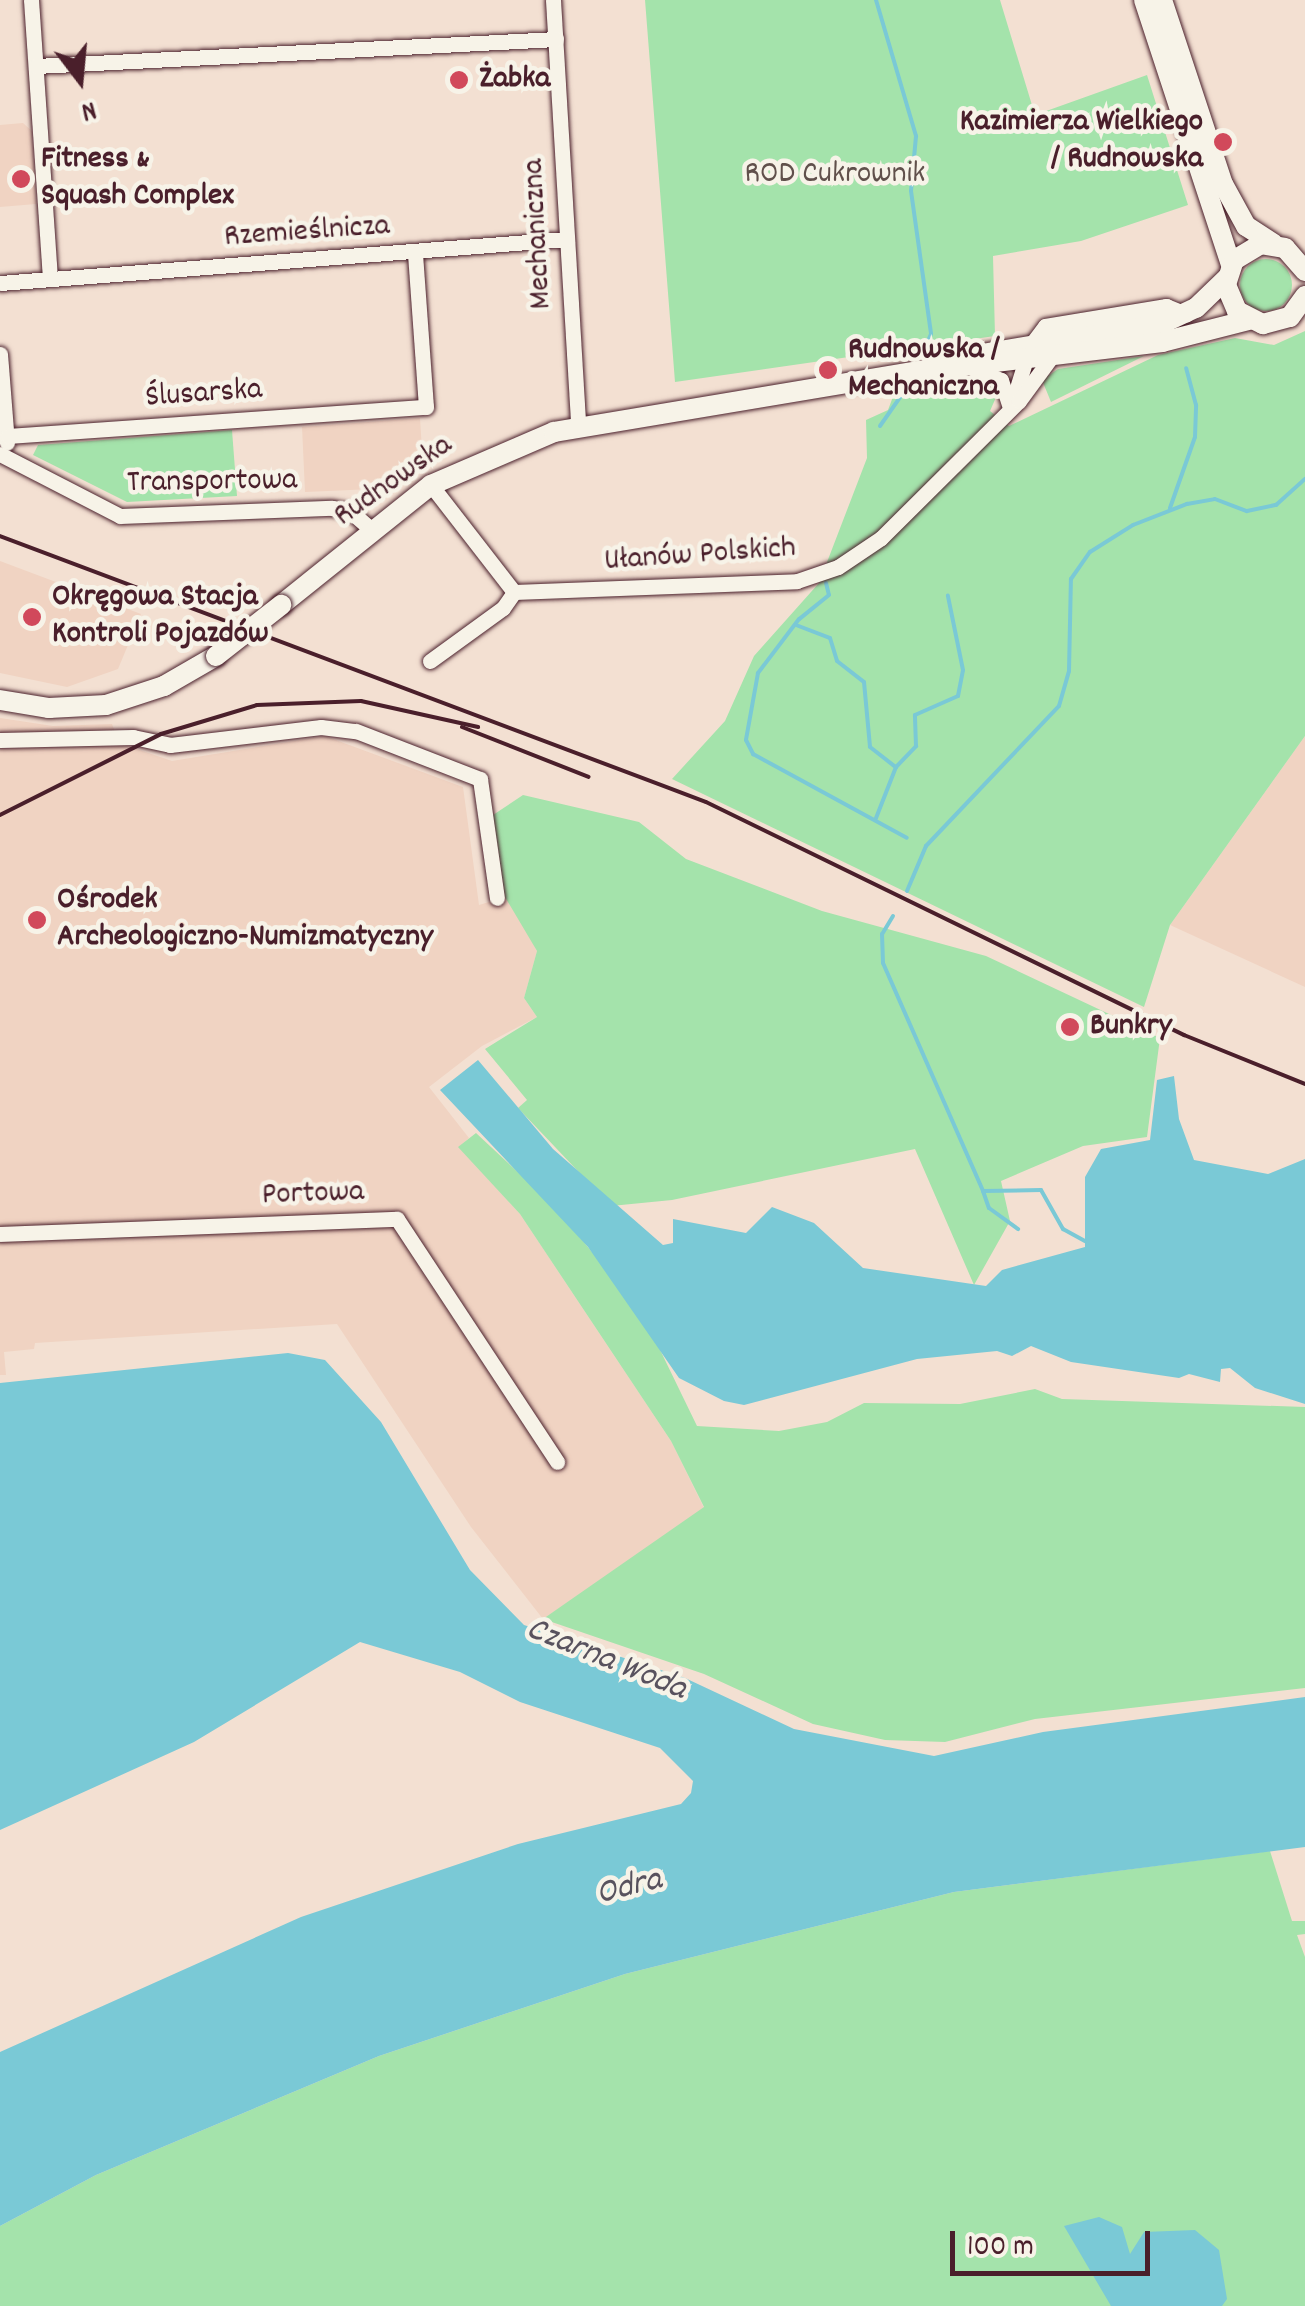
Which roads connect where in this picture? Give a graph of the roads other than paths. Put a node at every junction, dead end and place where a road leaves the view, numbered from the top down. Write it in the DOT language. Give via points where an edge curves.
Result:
graph roads {
  1 [pos="31,0"];
  2 [pos="554,0"];
  3 [pos="1144,0"];
  4 [pos="1162,0"];
  5 [pos="556,39"];
  6 [pos="36,66"];
  7 [pos="567,239"];
  8 [pos="1288,246"];
  9 [pos="415,253"];
  10 [pos="1305,271"];
  11 [pos="1229,272"];
  12 [pos="50,278"];
  13 [pos="0,283"];
  14 [pos="1305,296"];
  15 [pos="1249,320"];
  16 [pos="1027,353"];
  17 [pos="0,354"];
  18 [pos="1052,356"];
  19 [pos="970,368"];
  20 [pos="920,371"];
  21 [pos="1007,413"];
  22 [pos="578,426"];
  23 [pos="8,436"];
  24 [pos="3,456"];
  25 [pos="431,486"];
  26 [pos="372,530"];
  27 [pos="514,592"];
  28 [pos="430,661"];
  29 [pos="0,700"];
  30 [pos="0,740"];
  31 [pos="497,898"];
  32 [pos="0,1234"];
  33 [pos="557,1462"];
  1 -- 6 [label="street"];
  2 -- 5 [label="street, Mechaniczna"];
  3 -- 11 [label="main road"];
  4 -- 8 [label="main road" via="1223,184 1246,226"];
  5 -- 6 [label="street"];
  5 -- 7 [label="street, Mechaniczna"];
  6 -- 12 [label="street"];
  7 -- 9 [label="street, Rzemieślnicza"];
  7 -- 22 [label="street, Mechaniczna"];
  8 -- 10 [label="main road"];
  8 -- 11 [label="main road, Rudnowska" via="1249,248"];
  9 -- 12 [label="street, Rzemieślnicza"];
  9 -- 23 [label="street, Ślusarska" via="426,408"];
  11 -- 15 [label="main road" via="1229,300"];
  11 -- 16 [label="main road, Rudnowska" via="1186,314"];
  12 -- 13 [label="street, Rzemieślnicza"];
  14 -- 15 [label="main road, Rudnowska" via="1284,320"];
  15 -- 18 [label="main road, Rudnowska" via="1162,342"];
  16 -- 18 [label="main road, Rudnowska"];
  16 -- 19 [label="main road, Rudnowska"];
  16 -- 20 [label="main road, Rudnowska"];
  16 -- 21 [label="street, Ułanów Polskich"];
  17 -- 23 [label="street"];
  18 -- 21 [label="street, Ułanów Polskich"];
  19 -- 20 [label="main road, Rudnowska"];
  19 -- 21 [label="street" via="1001,380 1009,394"];
  20 -- 22 [label="main road, Rudnowska"];
  21 -- 27 [label="street, Ułanów Polskich" via="880,538 838,567 777,584"];
  22 -- 25 [label="main road, Rudnowska" via="517,443"];
  23 -- 24 [label="street"];
  24 -- 26 [label="street, Transportowa" via="120,516 332,508 350,511"];
  25 -- 26 [label="main road, Rudnowska"];
  25 -- 27 [label="street"];
  26 -- 29 [label="main road, Rudnowska, bridge" via="216,656 164,686 106,705 49,708"];
  27 -- 28 [label="street" via="503,608"];
  30 -- 31 [label="street" via="133,737 170,745 321,727 356,731 480,780"];
  32 -- 33 [label="street, Portowa" via="397,1219"];
}
